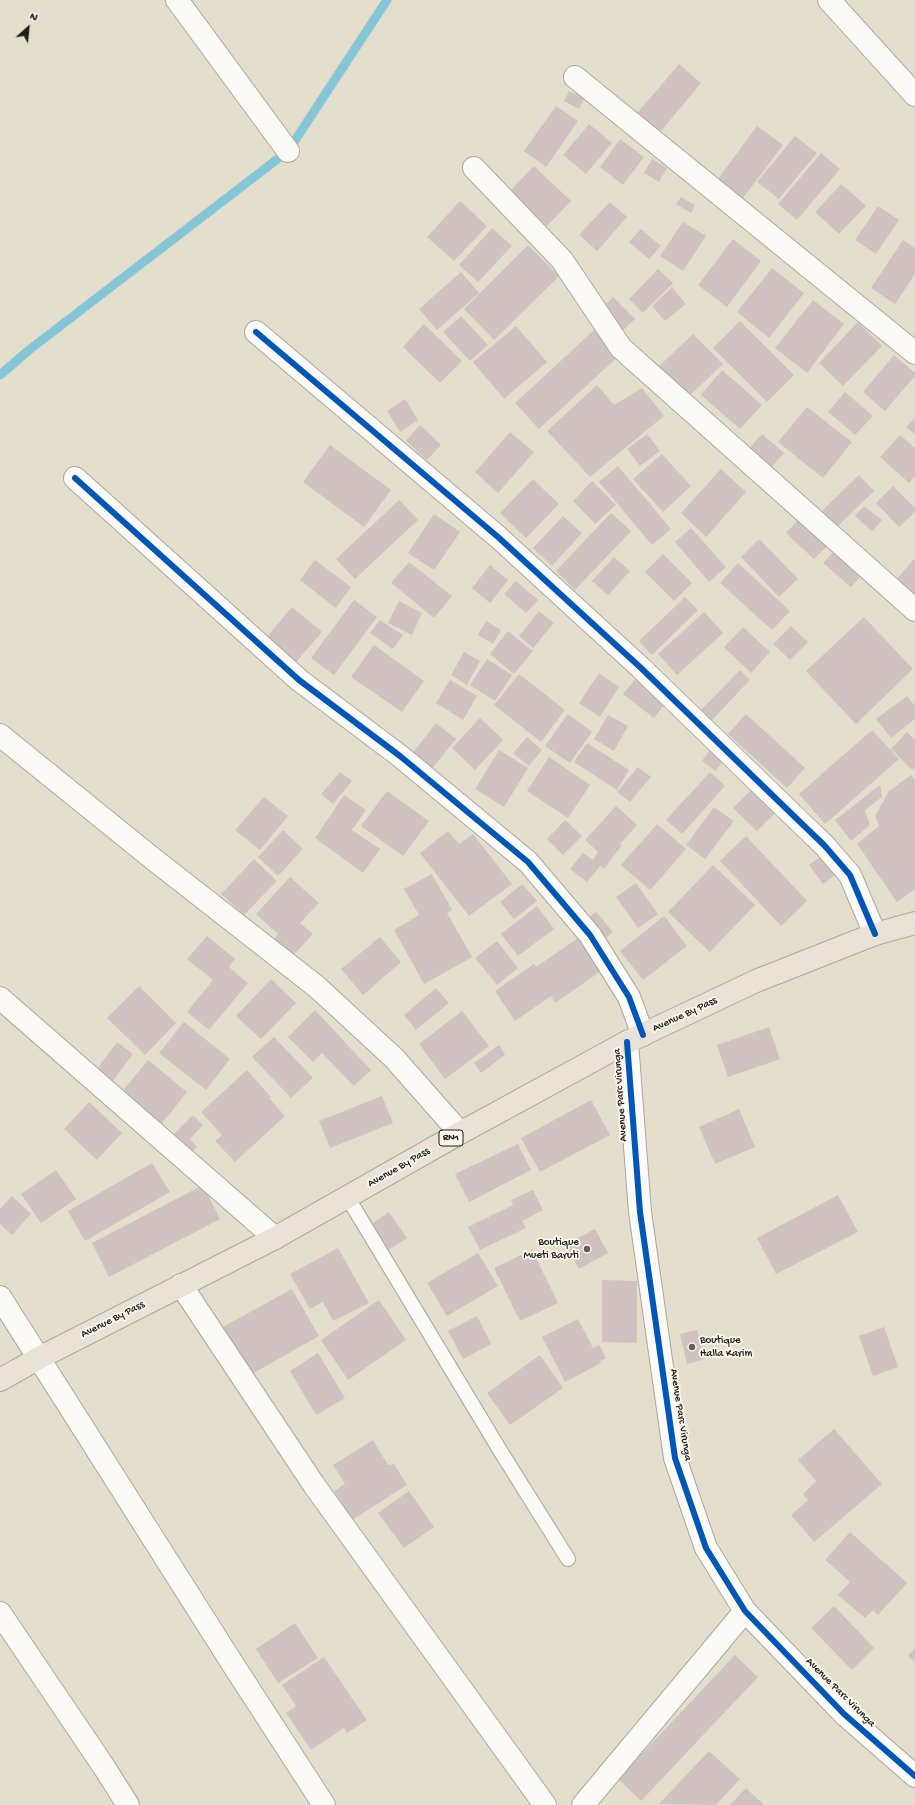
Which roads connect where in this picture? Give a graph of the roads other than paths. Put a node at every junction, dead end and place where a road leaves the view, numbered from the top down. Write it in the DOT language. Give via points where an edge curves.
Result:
graph roads {
  1 [pos="177,0"];
  2 [pos="829,0"];
  3 [pos="575,77"];
  4 [pos="915,95"];
  5 [pos="288,151"];
  6 [pos="474,168"];
  7 [pos="256,332"];
  8 [pos="915,353"];
  9 [pos="75,478"];
  10 [pos="915,610"];
  11 [pos="0,735"];
  12 [pos="915,923"];
  13 [pos="875,934"];
  14 [pos="0,998"];
  15 [pos="635,1038"];
  16 [pos="460,1133"];
  17 [pos="348,1198"];
  18 [pos="275,1238"];
  19 [pos="181,1285"];
  20 [pos="0,1297"];
  21 [pos="39,1358"];
  22 [pos="0,1380"];
  23 [pos="568,1559"];
  24 [pos="746,1611"];
  25 [pos="0,1613"];
  26 [pos="915,1776"];
  27 [pos="128,1805"];
  28 [pos="324,1805"];
  29 [pos="545,1805"];
  30 [pos="583,1805"];
  1 -- 5 [label="street"];
  2 -- 4 [label="street"];
  3 -- 8 [label="street"];
  6 -- 10 [label="street" via="562,260 621,348"];
  7 -- 13 [label="street" via="498,537 641,668 798,820 850,875"];
  9 -- 15 [label="street, Avenue Parc Virunga" via="299,680 400,756 528,862 590,935 630,997"];
  11 -- 16 [label="street" via="318,987 394,1058"];
  12 -- 13 [label="highway, Avenue By Pass / RN1"];
  13 -- 15 [label="highway, Avenue By Pass / RN1" via="756,981"];
  14 -- 18 [label="street"];
  15 -- 16 [label="highway, Avenue By Pass / RN1"];
  15 -- 24 [label="street, Avenue Parc Virunga" via="640,1212 675,1458 706,1548"];
  16 -- 17 [label="highway, Avenue By Pass / RN1"];
  17 -- 18 [label="highway, Avenue By Pass / RN1"];
  17 -- 23 [label="lane"];
  18 -- 19 [label="highway, Avenue By Pass / RN1"];
  19 -- 21 [label="highway, Avenue By Pass / RN1"];
  19 -- 29 [label="street" via="314,1485"];
  20 -- 21 [label="street"];
  21 -- 22 [label="highway, Avenue By Pass / RN1"];
  21 -- 28 [label="street"];
  24 -- 26 [label="street, Avenue Parc Virunga" via="844,1714"];
  24 -- 30 [label="street"];
  25 -- 27 [label="street"];
}
